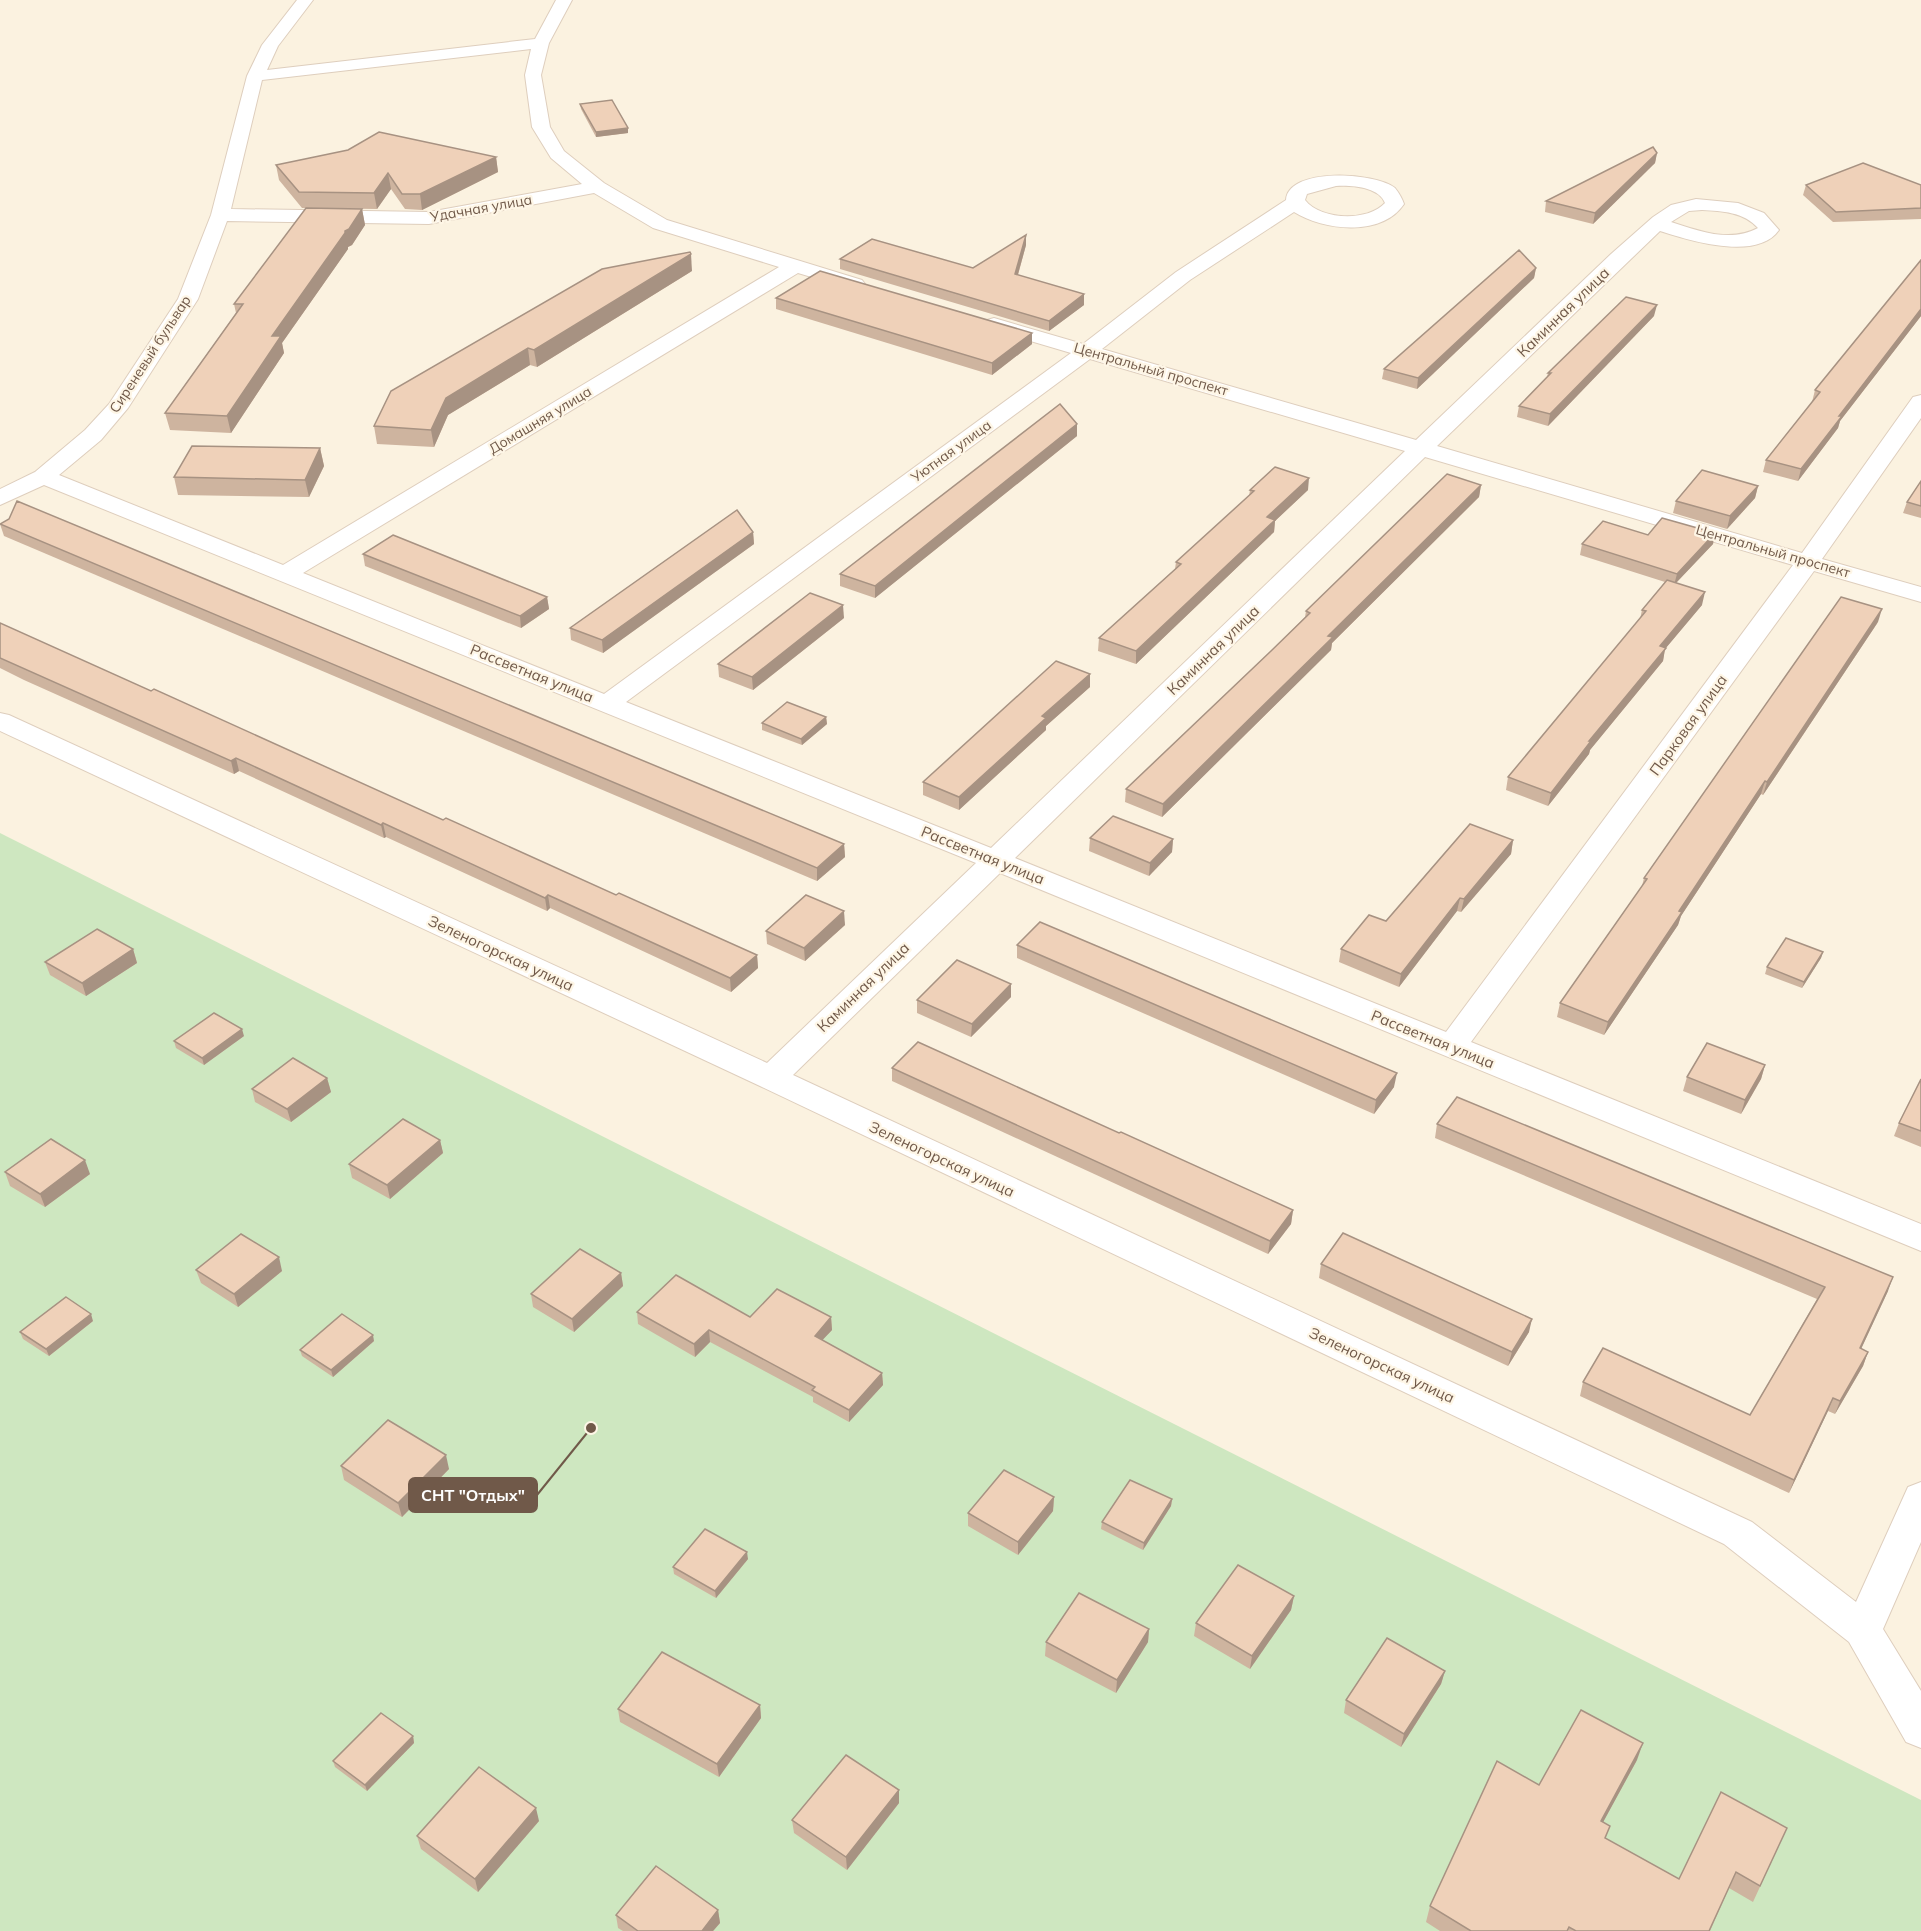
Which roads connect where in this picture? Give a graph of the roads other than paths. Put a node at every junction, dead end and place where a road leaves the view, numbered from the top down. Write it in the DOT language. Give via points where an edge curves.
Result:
graph roads {
  1 [pos="305,0"];
  2 [pos="564,0"];
  3 [pos="541,43"];
  4 [pos="255,76"];
  5 [pos="597,187"];
  6 [pos="1296,202"];
  7 [pos="220,215"];
  8 [pos="1658,224"];
  9 [pos="795,266"];
  10 [pos="873,289"];
  11 [pos="975,318"];
  12 [pos="1087,351"];
  13 [pos="1921,402"];
  14 [pos="1422,449"];
  15 [pos="43,477"];
  16 [pos="0,498"];
  17 [pos="1808,562"];
  18 [pos="286,573"];
  19 [pos="1921,595"];
  20 [pos="607,704"];
  21 [pos="0,721"];
  22 [pos="995,860"];
  23 [pos="1452,1046"];
  24 [pos="771,1078"];
  25 [pos="1921,1238"];
  26 [pos="1921,1498"];
  27 [pos="1863,1630"];
  28 [pos="1921,1729"];
  1 -- 4 [label="street, Сиреневый бульвар" via="270,45"];
  2 -- 3 [label="street"];
  3 -- 4 [label="street"];
  3 -- 5 [label="street" via="533,75 541,127 557,154"];
  4 -- 7 [label="street, Сиреневый бульвар"];
  5 -- 7 [label="street, Удачная улица" via="429,218"];
  5 -- 9 [label="street" via="660,224"];
  6 -- 12 [label="street, Уютная улица" via="1183,276"];
  7 -- 15 [label="street, Сиреневый бульвар" via="188,299 117,408 93,435"];
  8 -- 14 [label="street, Каминная улица"];
  9 -- 10 [label="street"];
  9 -- 18 [label="street, Домашняя улица"];
  11 -- 12 [label="street, Центральный проспект"];
  12 -- 14 [label="street, Центральный проспект"];
  12 -- 20 [label="street, Уютная улица"];
  13 -- 17 [label="street, Парковая улица"];
  14 -- 17 [label="street, Центральный проспект"];
  14 -- 22 [label="street, Каминная улица"];
  15 -- 16 [label="street, Сиреневый бульвар"];
  15 -- 18 [label="street, Рассветная улица"];
  17 -- 19 [label="street, Центральный проспект"];
  17 -- 23 [label="street, Парковая улица"];
  18 -- 20 [label="street, Рассветная улица"];
  20 -- 22 [label="street, Рассветная улица"];
  21 -- 24 [label="street, Зеленогорская улица"];
  22 -- 23 [label="street, Рассветная улица"];
  22 -- 24 [label="street, Каминная улица"];
  23 -- 25 [label="street, Рассветная улица"];
  24 -- 27 [label="street, Зеленогорская улица" via="1738,1533"];
  26 -- 27 [label="street"];
  27 -- 28 [label="street"];
}
